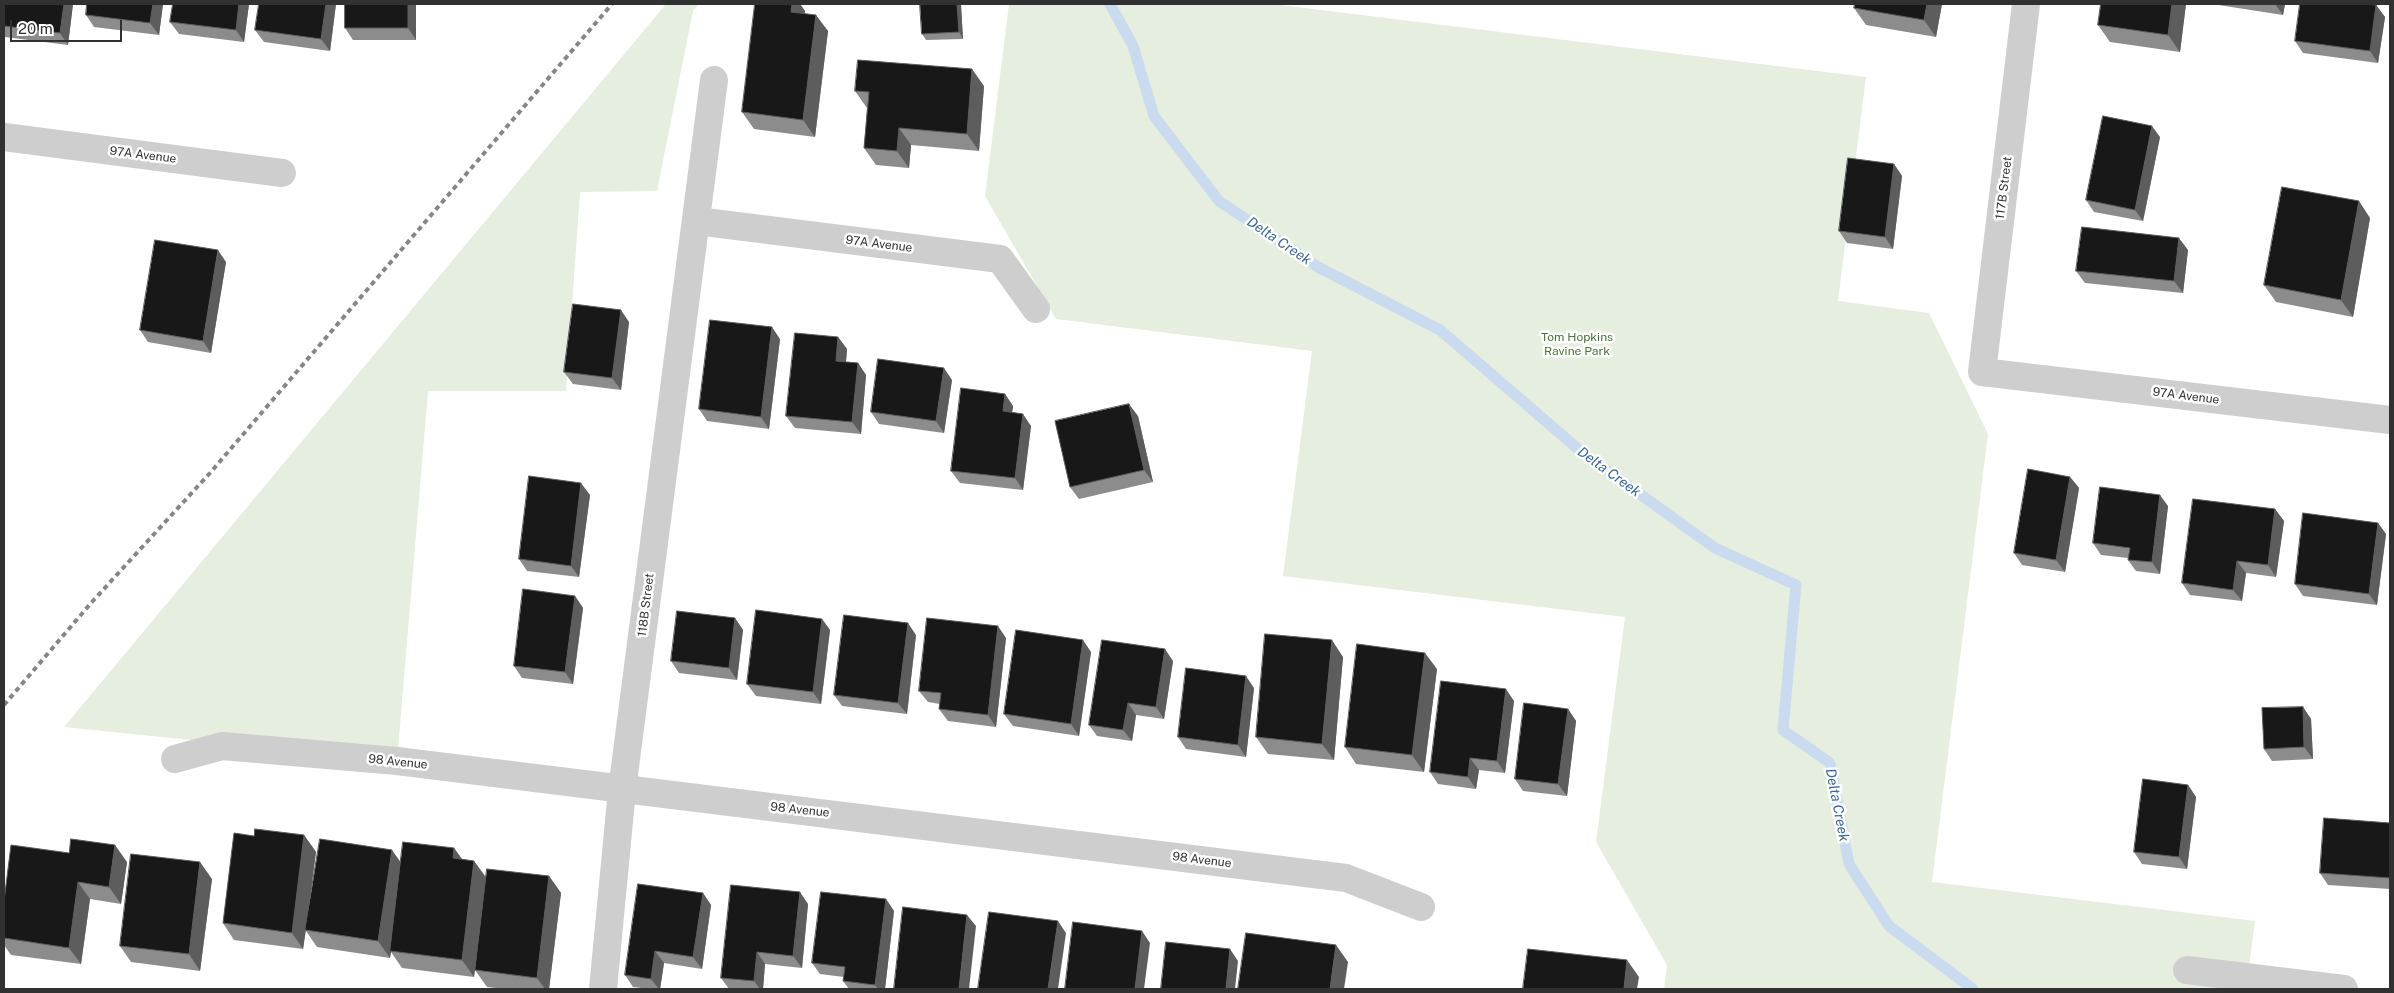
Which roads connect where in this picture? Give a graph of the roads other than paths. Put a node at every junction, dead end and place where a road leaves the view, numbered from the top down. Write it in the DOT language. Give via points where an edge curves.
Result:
graph roads {
  1 [pos="2026,4"];
  2 [pos="714,80"];
  3 [pos="4,137"];
  4 [pos="282,173"];
  5 [pos="697,221"];
  6 [pos="1036,309"];
  7 [pos="1982,372"];
  8 [pos="2390,420"];
  9 [pos="175,759"];
  10 [pos="622,790"];
  11 [pos="1420,907"];
  12 [pos="2187,970"];
  13 [pos="603,989"];
  14 [pos="2344,989"];
  1 -- 7 [label="street, 117B Street"];
  2 -- 5 [label="street, 118B Street"];
  3 -- 4 [label="street, 97A Avenue"];
  5 -- 6 [label="street, 97A Avenue" via="1000,259"];
  5 -- 10 [label="street, 118B Street"];
  7 -- 8 [label="street, 97A Avenue"];
  9 -- 10 [label="street, 98 Avenue" via="222,746 396,761"];
  10 -- 11 [label="street, 98 Avenue" via="1346,878"];
  10 -- 13 [label="street, 118B Street"];
  12 -- 14 [label="street"];
}
